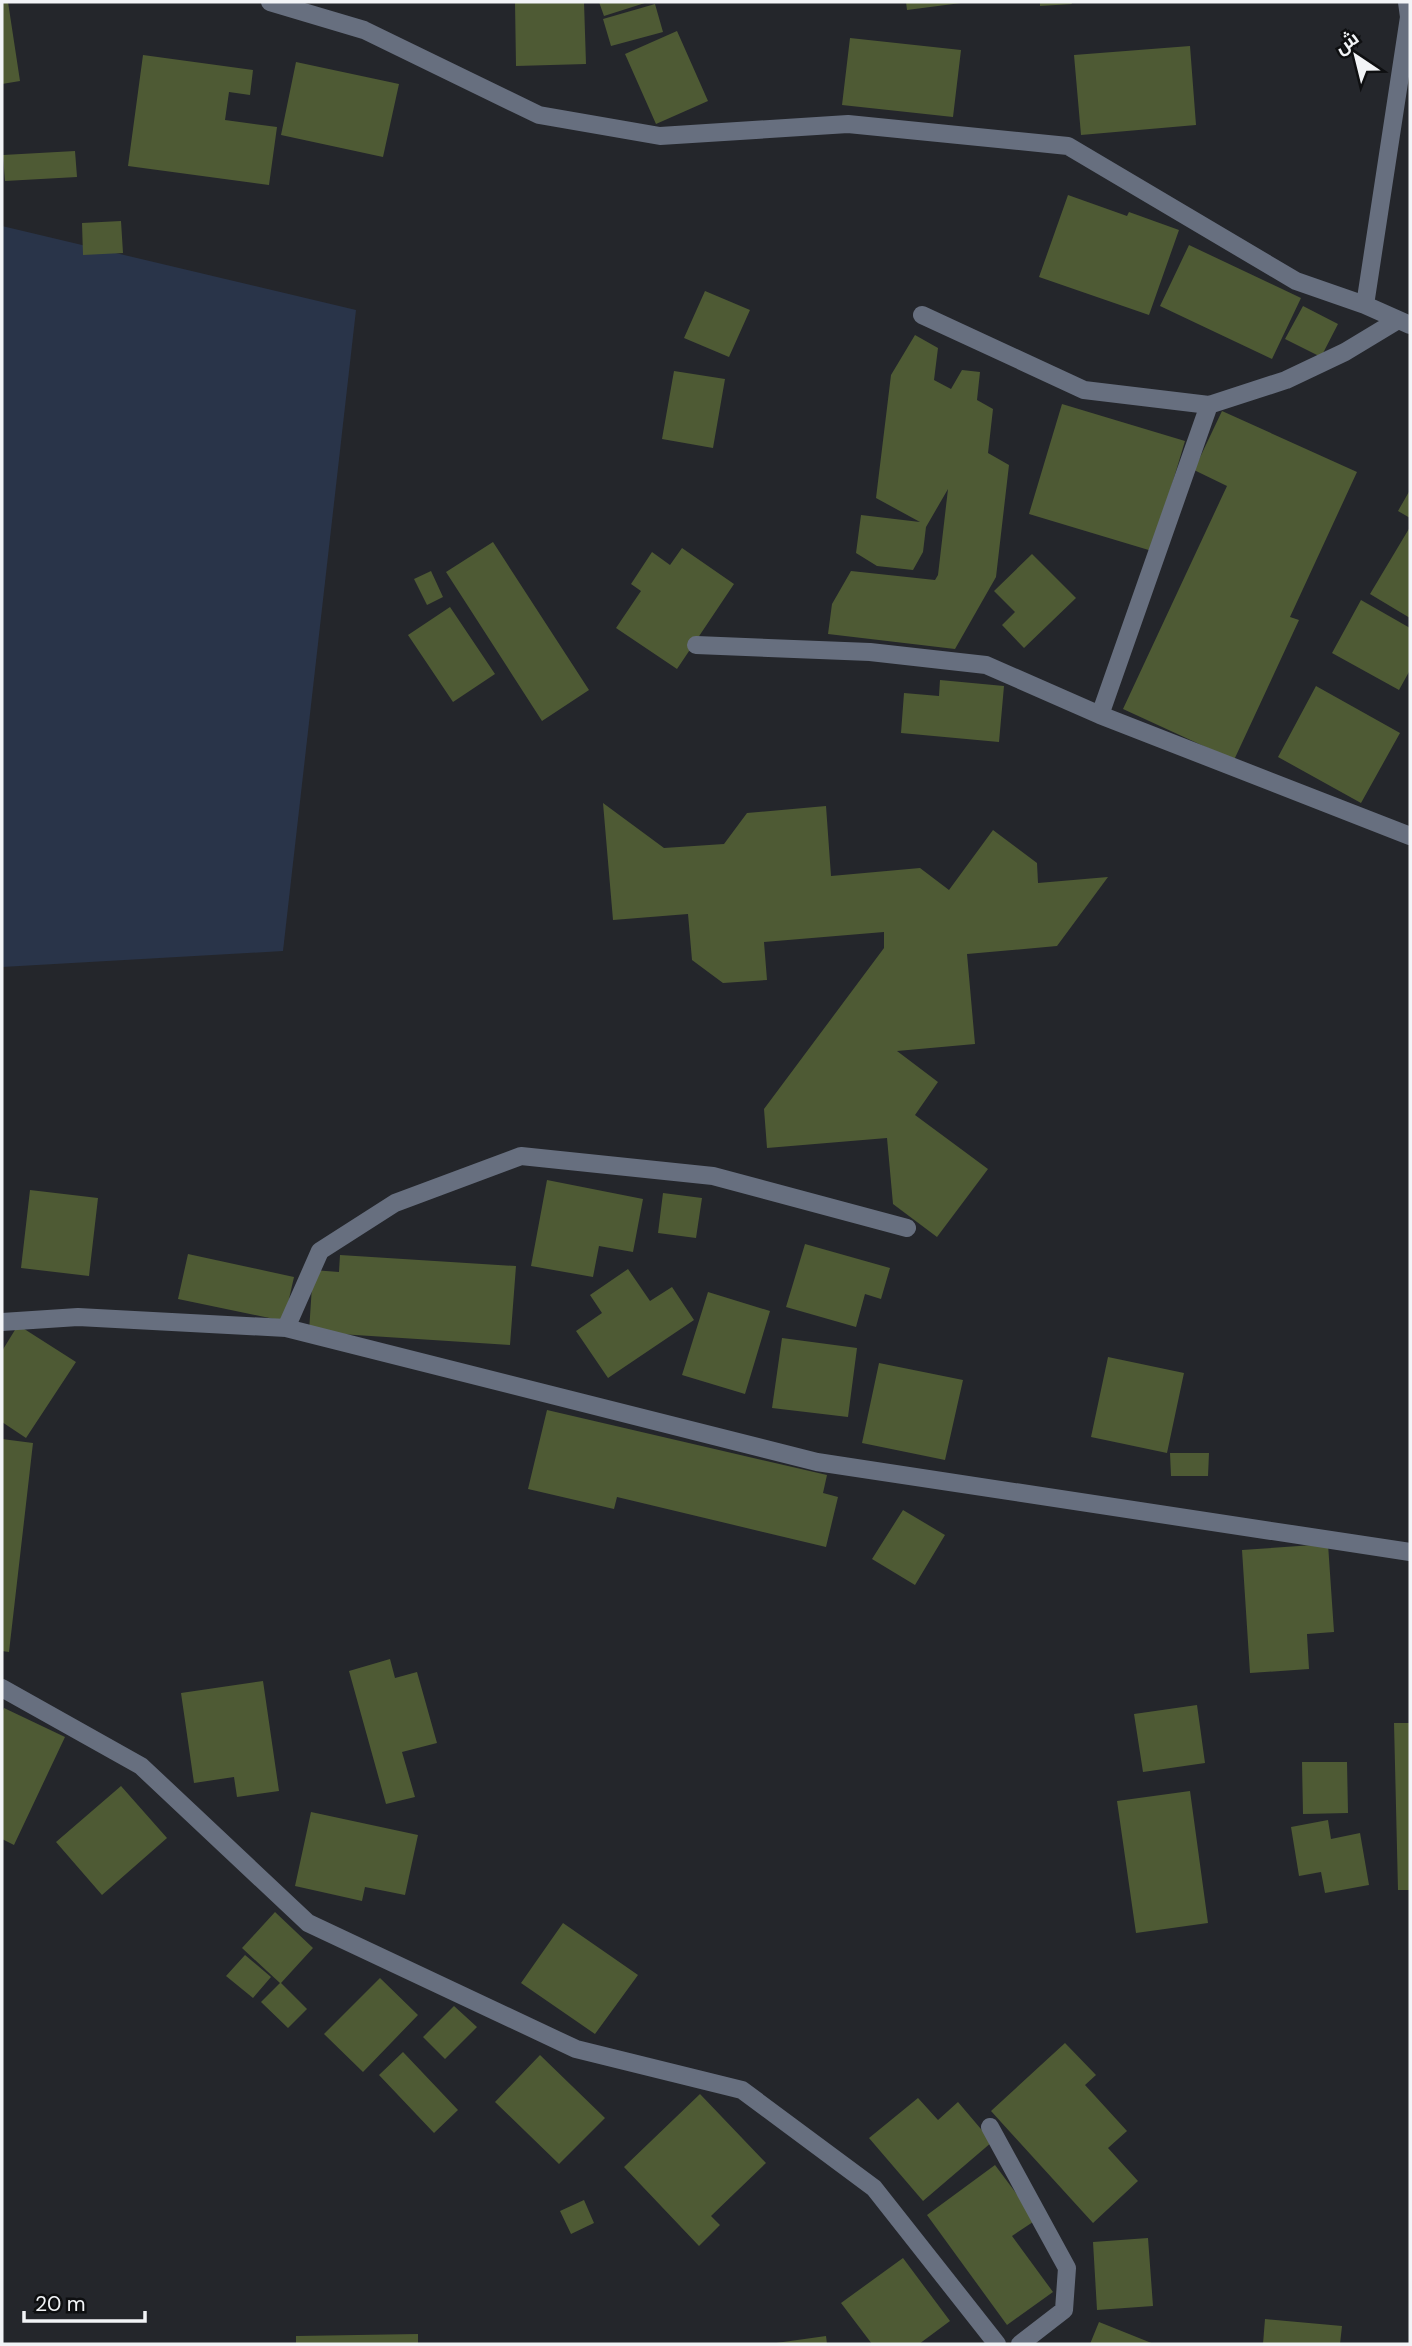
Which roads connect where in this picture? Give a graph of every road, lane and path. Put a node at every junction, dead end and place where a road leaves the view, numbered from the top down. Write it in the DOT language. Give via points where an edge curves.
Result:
graph roads {
  1 [pos="270,2"];
  2 [pos="1407,2"];
  3 [pos="1365,305"];
  4 [pos="922,315"];
  5 [pos="1404,322"];
  6 [pos="1209,405"];
  7 [pos="696,645"];
  8 [pos="1100,715"];
  9 [pos="1410,836"];
  10 [pos="907,1228"];
  11 [pos="2,1322"];
  12 [pos="286,1328"];
  13 [pos="1410,1552"];
  14 [pos="2,1688"];
  15 [pos="990,2127"];
  16 [pos="997,2344"];
  17 [pos="1020,2344"];
  1 -- 3 [label="street" via="364,30 539,116 660,136 848,124 1068,146 1296,281"];
  2 -- 3 [label="street" via="1409,17"];
  3 -- 5 [label="street"];
  4 -- 6 [label="street" via="1084,390"];
  5 -- 6 [label="street" via="1286,380"];
  6 -- 8 [label="street"];
  7 -- 8 [label="street" via="870,652 986,665"];
  8 -- 9 [label="street"];
  10 -- 12 [label="street" via="713,1176 521,1156 395,1202 320,1251"];
  11 -- 12 [label="street" via="78,1317"];
  12 -- 13 [label="street" via="817,1462"];
  14 -- 16 [label="street" via="141,1766 308,1923 576,2049 742,2090 874,2188"];
  15 -- 17 [label="street" via="1067,2268 1065,2310"];
}
